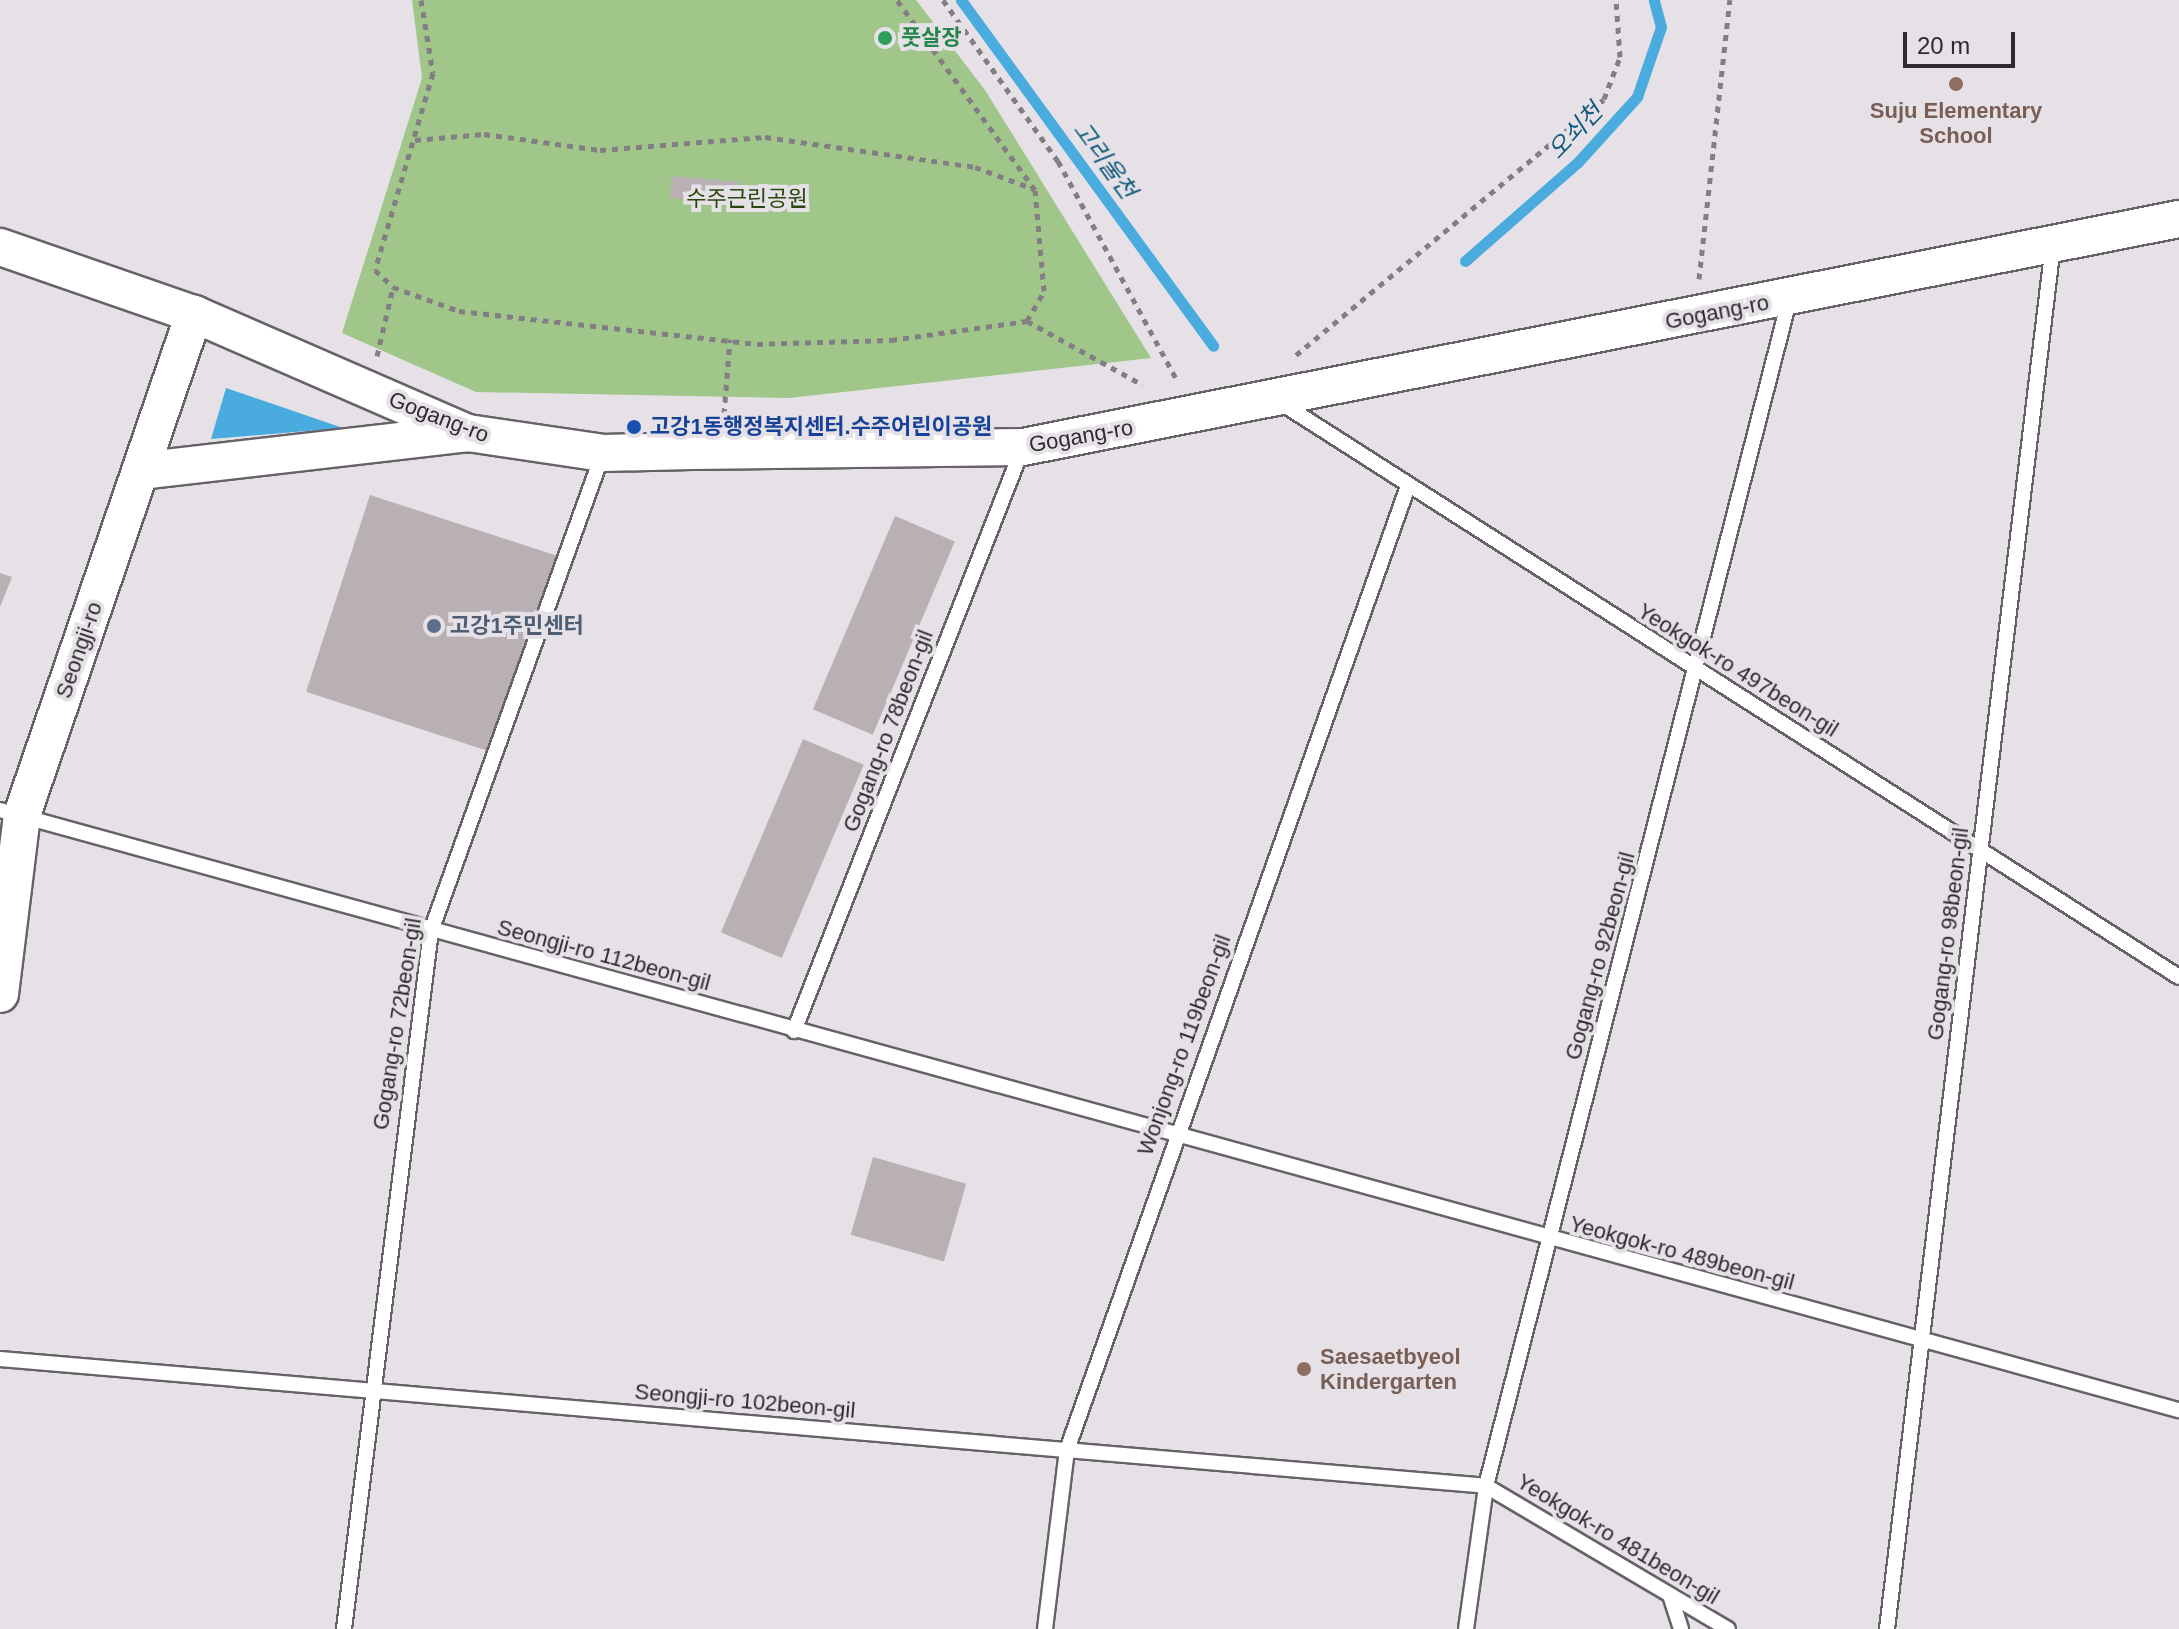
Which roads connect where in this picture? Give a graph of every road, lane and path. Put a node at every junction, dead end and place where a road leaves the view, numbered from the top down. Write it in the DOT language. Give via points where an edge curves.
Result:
graph roads {
  1 [pos="421,0"];
  2 [pos="897,0"];
  3 [pos="943,0"];
  4 [pos="1616,0"];
  5 [pos="1730,0"];
  6 [pos="415,140"];
  7 [pos="1035,190"];
  8 [pos="2179,219"];
  9 [pos="2053,245"];
  10 [pos="0,247"];
  11 [pos="393,287"];
  12 [pos="1790,297"];
  13 [pos="194,314"];
  14 [pos="1695,316"];
  15 [pos="1027,321"];
  16 [pos="730,339"];
  17 [pos="1292,359"];
  18 [pos="369,389"];
  19 [pos="1274,399"];
  20 [pos="1196,414"];
  21 [pos="468,433"];
  22 [pos="1023,447"];
  23 [pos="722,451"];
  24 [pos="603,453"];
  25 [pos="140,471"];
  26 [pos="1408,486"];
  27 [pos="1699,672"];
  28 [pos="11,813"];
  29 [pos="1980,849"];
  30 [pos="431,931"];
  31 [pos="2179,977"];
  32 [pos="0,994"];
  33 [pos="794,1031"];
  34 [pos="1174,1135"];
  35 [pos="1548,1239"];
  36 [pos="1921,1341"];
  37 [pos="0,1359"];
  38 [pos="372,1391"];
  39 [pos="2179,1410"];
  40 [pos="1067,1450"];
  41 [pos="1486,1486"];
  42 [pos="1670,1595"];
  43 [pos="344,1629"];
  44 [pos="1045,1629"];
  45 [pos="1466,1629"];
  46 [pos="1681,1629"];
  47 [pos="1728,1629"];
  48 [pos="1887,1629"];
  1 -- 6 [label="path" via="433,73"];
  2 -- 7 [label="path"];
  3 -- 20 [label="path" via="1058,161"];
  4 -- 17 [label="path" via="1620,57 1604,99"];
  5 -- 14 [label="path"];
  6 -- 7 [label="path" via="484,134 600,150 765,137 975,167"];
  6 -- 11 [label="path" via="375,270"];
  7 -- 15 [label="path" via="1044,291"];
  8 -- 9 [label="street, Gogang-ro"];
  9 -- 12 [label="street, Gogang-ro"];
  9 -- 29 [label="lane, Gogang-ro 98beon-gil"];
  10 -- 13 [label="street, Gogang-ro"];
  11 -- 16 [label="path" via="459,311"];
  11 -- 18 [label="path"];
  12 -- 14 [label="street, Gogang-ro"];
  12 -- 27 [label="lane, Gogang-ro 92beon-gil"];
  13 -- 18 [label="street, Gogang-ro"];
  13 -- 25 [label="street, Seongji-ro"];
  14 -- 19 [label="street, Gogang-ro"];
  15 -- 16 [label="path" via="891,340"];
  15 -- 20 [label="path"];
  16 -- 23 [label="path"];
  18 -- 21 [label="street, Gogang-ro"];
  19 -- 20 [label="street, Gogang-ro"];
  19 -- 26 [label="lane, Yeokgok-ro 497beon-gil"];
  20 -- 22 [label="street, Gogang-ro"];
  21 -- 24 [label="street, Gogang-ro"];
  21 -- 25 [label="street"];
  22 -- 23 [label="street, Gogang-ro"];
  22 -- 33 [label="lane, Gogang-ro 78beon-gil"];
  23 -- 24 [label="street, Gogang-ro"];
  24 -- 30 [label="lane, Gogang-ro 72beon-gil"];
  25 -- 28 [label="street, Seongji-ro"];
  26 -- 27 [label="lane, Yeokgok-ro 497beon-gil"];
  26 -- 34 [label="lane, Wonjong-ro 119beon-gil"];
  27 -- 29 [label="lane, Yeokgok-ro 497beon-gil"];
  27 -- 35 [label="lane, Gogang-ro 92beon-gil"];
  28 -- 30 [label="lane, Seongji-ro 112beon-gil"];
  28 -- 32 [label="street, Seongji-ro"];
  29 -- 31 [label="lane, Yeokgok-ro 497beon-gil"];
  29 -- 36 [label="lane, Gogang-ro 98beon-gil"];
  30 -- 33 [label="lane, Seongji-ro 112beon-gil"];
  30 -- 38 [label="lane, Gogang-ro 72beon-gil"];
  33 -- 34 [label="lane, Seongji-ro 112beon-gil"];
  34 -- 35 [label="lane, Yeokgok-ro 489beon-gil"];
  34 -- 40 [label="lane, Wonjong-ro 119beon-gil"];
  35 -- 36 [label="lane, Yeokgok-ro 489beon-gil"];
  35 -- 41 [label="lane, Gogang-ro 92beon-gil"];
  36 -- 39 [label="lane, Yeokgok-ro 489beon-gil"];
  36 -- 48 [label="lane, Gogang-ro 98beon-gil"];
  37 -- 38 [label="lane, Seongji-ro 102beon-gil"];
  38 -- 40 [label="lane, Seongji-ro 102beon-gil"];
  38 -- 43 [label="lane, Gogang-ro 72beon-gil"];
  40 -- 41 [label="lane, Seongji-ro 102beon-gil"];
  40 -- 44 [label="lane, Wonjong-ro 119beon-gil"];
  41 -- 42 [label="lane, Yeokgok-ro 481beon-gil"];
  41 -- 45 [label="lane, Gogang-ro 92beon-gil"];
  42 -- 46 [label="lane"];
  42 -- 47 [label="lane, Yeokgok-ro 481beon-gil"];
}
